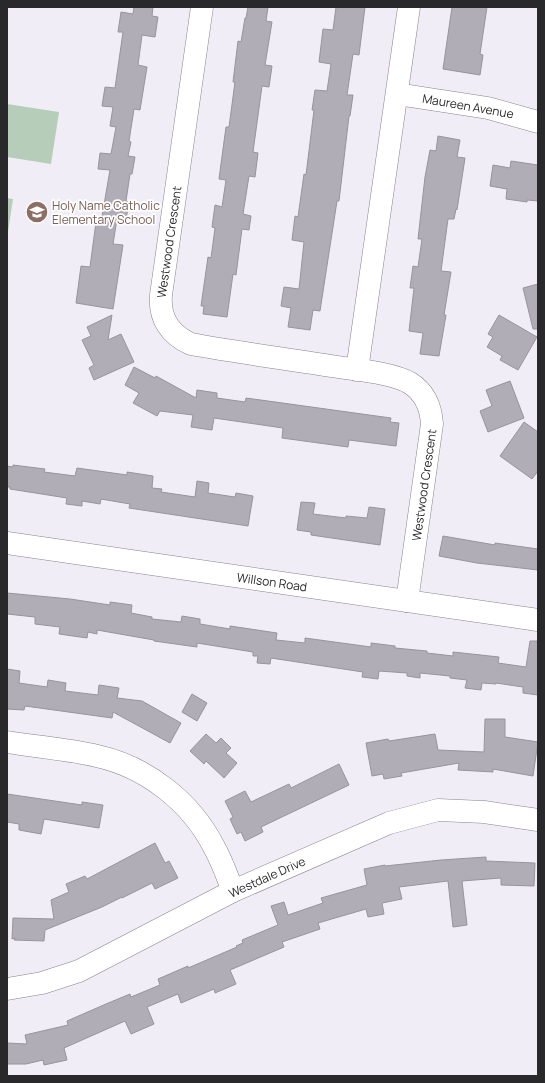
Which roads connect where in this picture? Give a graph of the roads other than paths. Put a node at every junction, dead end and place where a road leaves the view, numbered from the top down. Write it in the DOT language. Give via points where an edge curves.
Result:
graph roads {
  1 [pos="202,7"];
  2 [pos="409,7"];
  3 [pos="397,94"];
  4 [pos="538,122"];
  5 [pos="358,370"];
  6 [pos="7,544"];
  7 [pos="407,601"];
  8 [pos="538,620"];
  9 [pos="7,742"];
  10 [pos="538,820"];
  11 [pos="233,891"];
  12 [pos="7,989"];
  1 -- 5 [label="street, Westwood Crescent" via="161,295 161,309 165,322 178,338 191,344"];
  2 -- 3 [label="street"];
  3 -- 4 [label="street, Maureen Avenue" via="488,108"];
  3 -- 5 [label="street"];
  5 -- 7 [label="street, Westwood Crescent" via="410,383 426,400 432,416 432,432"];
  6 -- 7 [label="street, Willson Road"];
  7 -- 8 [label="street, Willson Road"];
  9 -- 11 [label="street" via="98,756 127,766 153,780 177,798 198,821 214,846"];
  10 -- 11 [label="street, Westdale Drive" via="491,813 438,810 389,823"];
  11 -- 12 [label="street, Westdale Drive" via="79,971 42,983"];
}
